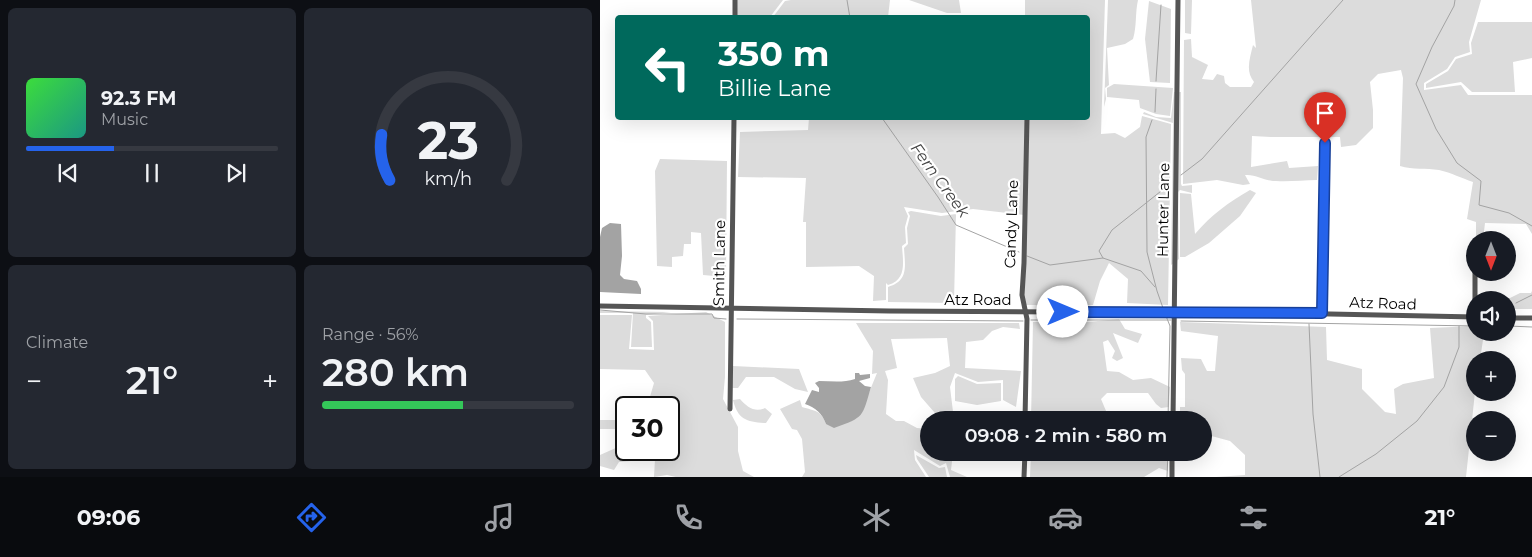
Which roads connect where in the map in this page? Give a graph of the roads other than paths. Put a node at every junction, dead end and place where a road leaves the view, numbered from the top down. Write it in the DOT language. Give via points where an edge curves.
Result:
graph roads {
  1 [pos="735,0"];
  2 [pos="1178,0"];
  3 [pos="735,15"];
  4 [pos="734,120"];
  5 [pos="1027,120"];
  6 [pos="1325,143"];
  7 [pos="600,306"];
  8 [pos="731,308"];
  9 [pos="1026,312"];
  10 [pos="1174,312"];
  11 [pos="1322,313"];
  12 [pos="1466,317"];
  13 [pos="1516,318"];
  14 [pos="1532,318"];
  15 [pos="730,409"];
  16 [pos="1025,411"];
  17 [pos="1172,411"];
  18 [pos="1025,461"];
  19 [pos="1172,461"];
  20 [pos="1024,477"];
  21 [pos="1172,477"];
  1 -- 3 [label="street"];
  2 -- 10 [label="street, Hunter Lane"];
  4 -- 8 [label="street, Smith Lane"];
  5 -- 9 [label="street, Candy Lane" via="1022,280"];
  6 -- 11 [label="street"];
  7 -- 8 [label="street, Atz Road"];
  8 -- 9 [label="street, Atz Road"];
  8 -- 15 [label="street, Smith Lane"];
  9 -- 10 [label="street, Atz Road"];
  9 -- 16 [label="street, Candy Lane"];
  10 -- 11 [label="street, Atz Road"];
  10 -- 17 [label="street, Hunter Lane"];
  11 -- 12 [label="street, Atz Road"];
  13 -- 14 [label="street"];
  18 -- 20 [label="street"];
  19 -- 21 [label="street"];
}
